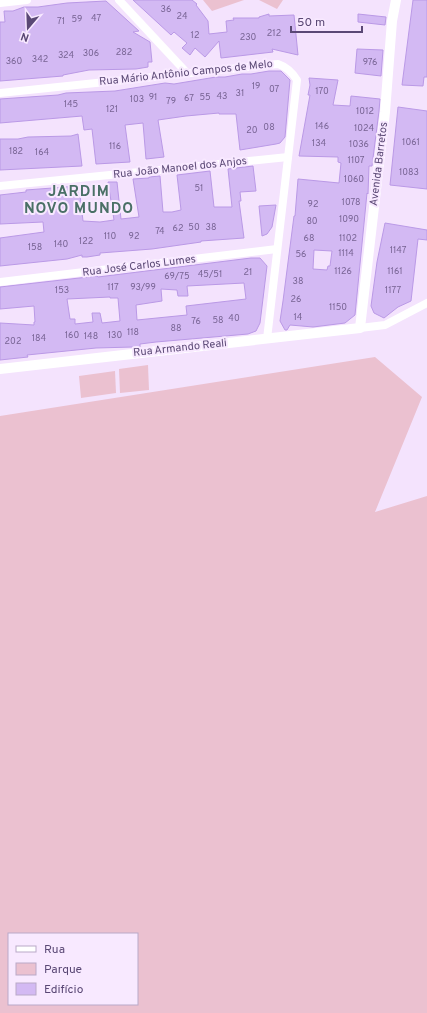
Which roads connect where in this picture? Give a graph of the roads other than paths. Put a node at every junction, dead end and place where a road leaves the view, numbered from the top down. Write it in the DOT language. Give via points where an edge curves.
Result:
graph roads {
  1 [pos="27,0"];
  2 [pos="118,0"];
  3 [pos="396,0"];
  4 [pos="0,3"];
  5 [pos="186,73"];
  6 [pos="0,93"];
  7 [pos="288,157"];
  8 [pos="0,186"];
  9 [pos="277,249"];
  10 [pos="0,282"];
  11 [pos="427,303"];
  12 [pos="360,328"];
  13 [pos="267,338"];
  14 [pos="0,369"];
  1 -- 4 [label="street"];
  2 -- 5 [label="street"];
  3 -- 12 [label="street, Avenida Barretos"];
  5 -- 6 [label="street, Rua Mário Antônio Campos de Melo"];
  5 -- 7 [label="street, Rua Mário Antônio Campos de Melo" via="278,64 285,66 296,80"];
  7 -- 8 [label="street, Rua João Manoel dos Anjos"];
  7 -- 9 [label="street, Rua Mário Antônio Campos de Melo"];
  9 -- 10 [label="street, Rua José Carlos Lumes"];
  9 -- 13 [label="street, Rua Mário Antônio Campos de Melo"];
  11 -- 12 [label="street" via="385,325"];
  12 -- 13 [label="street, Rua Armando Reali"];
  13 -- 14 [label="street, Rua Armando Reali"];
}
